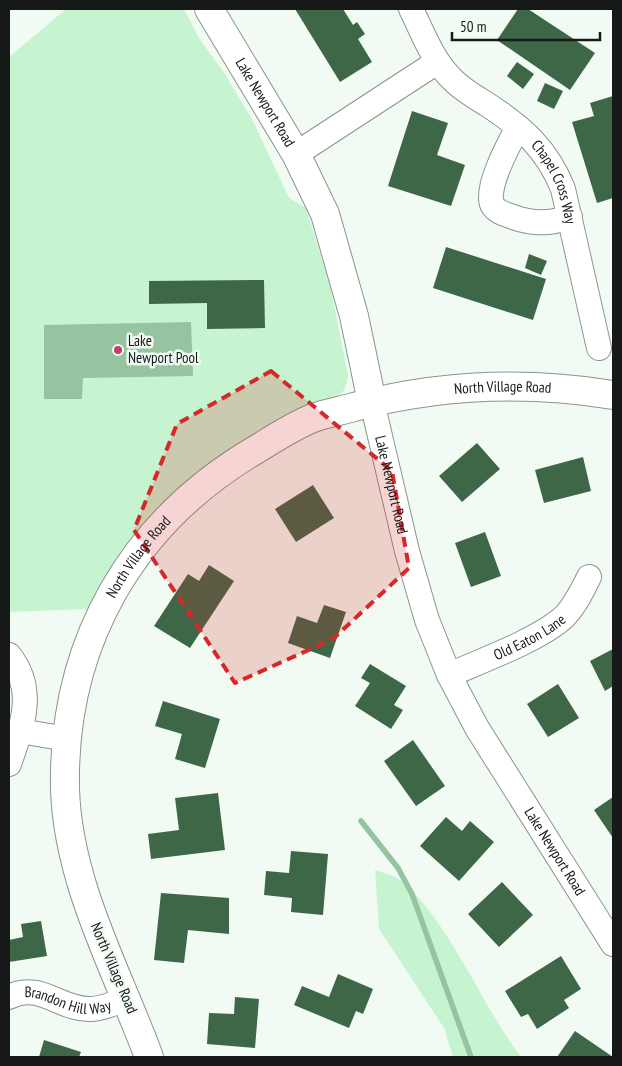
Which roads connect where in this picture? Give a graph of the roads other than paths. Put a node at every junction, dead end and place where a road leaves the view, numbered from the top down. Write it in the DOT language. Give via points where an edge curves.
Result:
graph roads {
  1 [pos="209,9"];
  2 [pos="411,9"];
  3 [pos="437,62"];
  4 [pos="518,127"];
  5 [pos="296,154"];
  6 [pos="570,217"];
  7 [pos="599,348"];
  8 [pos="613,395"];
  9 [pos="372,402"];
  10 [pos="589,577"];
  11 [pos="9,655"];
  12 [pos="449,675"];
  13 [pos="20,731"];
  14 [pos="67,739"];
  15 [pos="9,764"];
  16 [pos="613,944"];
  17 [pos="9,997"];
  18 [pos="127,998"];
  19 [pos="149,1057"];
  1 -- 5 [label="street, Lake Newport Road"];
  2 -- 3 [label="street, Chapel Cross Way"];
  3 -- 4 [label="street, Chapel Cross Way" via="460,87"];
  3 -- 5 [label="street"];
  4 -- 6 [label="street, Chapel Cross Way" via="540,147 554,167"];
  4 -- 6 [label="street" via="503,156 490,195 492,204 498,211 522,220 542,223"];
  5 -- 9 [label="street, Lake Newport Road" via="335,244"];
  6 -- 7 [label="street, Chapel Cross Way"];
  8 -- 9 [label="street, North Village Road" via="534,386 475,387"];
  9 -- 12 [label="street, Lake Newport Road" via="407,551 427,620"];
  9 -- 14 [label="street, North Village Road" via="314,418 293,428 227,466 192,492 161,523 111,594 92,635 76,683"];
  10 -- 12 [label="street, Old Eaton Lane" via="579,598 548,629"];
  11 -- 13 [label="street" via="22,677 25,716"];
  12 -- 16 [label="street, Lake Newport Road" via="477,728"];
  13 -- 14 [label="street"];
  13 -- 15 [label="street"];
  14 -- 18 [label="street, North Village Road" via="69,831 78,874"];
  17 -- 18 [label="street, Brandon Hill Way" via="30,991 92,1010"];
  18 -- 19 [label="street, North Village Road"];
}
